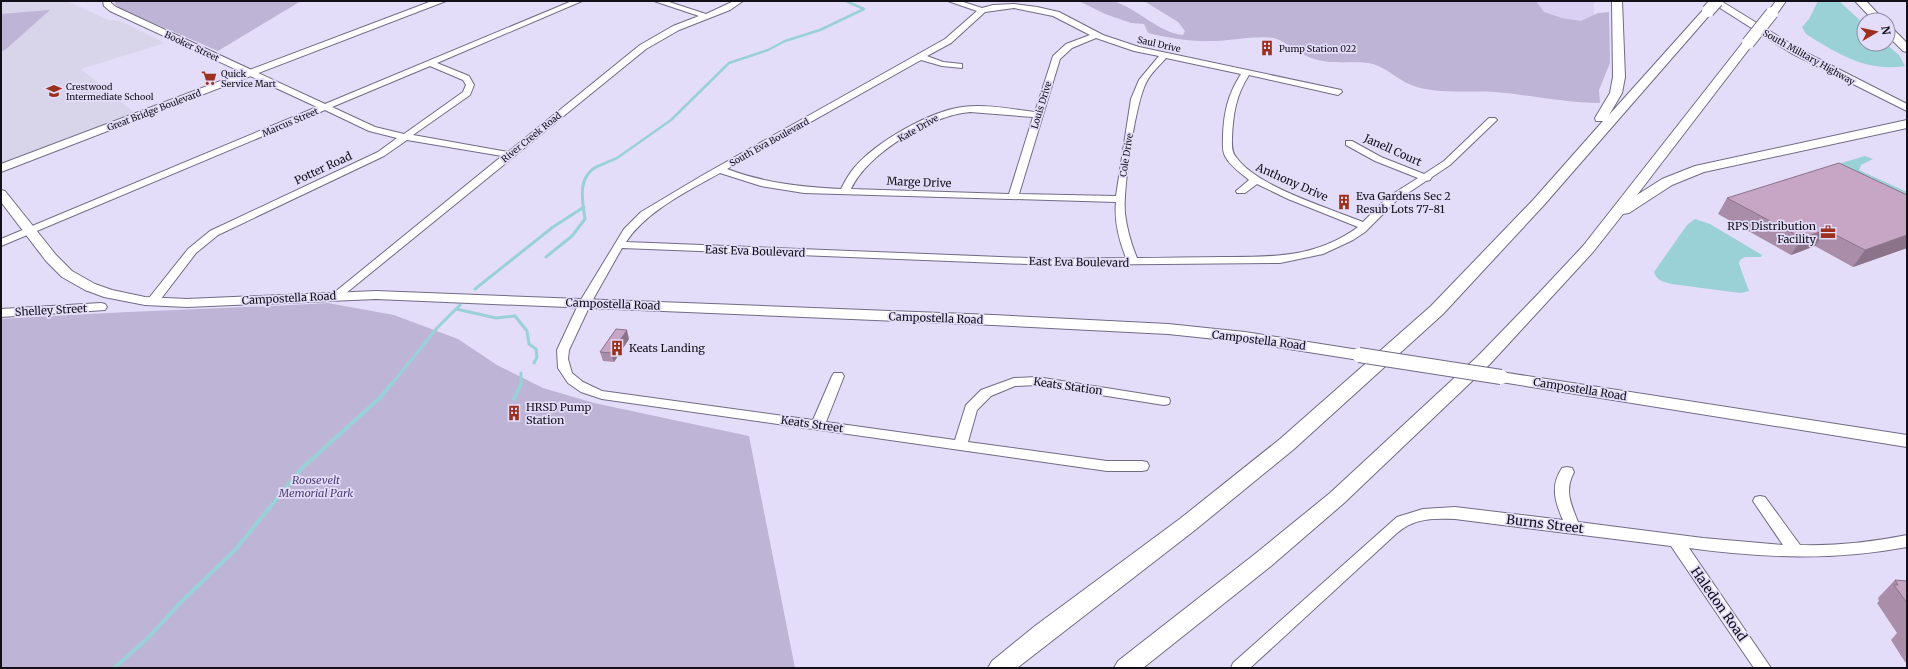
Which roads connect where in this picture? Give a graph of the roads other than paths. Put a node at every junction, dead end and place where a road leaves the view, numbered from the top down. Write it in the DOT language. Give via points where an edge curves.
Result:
graph roads {
  1 [pos="107,1"];
  2 [pos="441,1"];
  3 [pos="578,1"];
  4 [pos="658,1"];
  5 [pos="740,1"];
  6 [pos="952,1"];
  7 [pos="1617,1"];
  8 [pos="1717,1"];
  9 [pos="1727,1"];
  10 [pos="1781,1"];
  11 [pos="1860,1"];
  12 [pos="1711,6"];
  13 [pos="982,10"];
  14 [pos="1871,12"];
  15 [pos="705,16"];
  16 [pos="1096,35"];
  17 [pos="1896,38"];
  18 [pos="1907,49"];
  19 [pos="1164,55"];
  20 [pos="920,57"];
  21 [pos="430,63"];
  22 [pos="959,66"];
  23 [pos="252,73"];
  24 [pos="1246,73"];
  25 [pos="1338,92"];
  26 [pos="1907,100"];
  27 [pos="325,107"];
  28 [pos="1907,108"];
  29 [pos="1038,115"];
  30 [pos="1492,120"];
  31 [pos="1907,124"];
  32 [pos="1889,128"];
  33 [pos="1907,128"];
  34 [pos="406,137"];
  35 [pos="1349,143"];
  36 [pos="510,155"];
  37 [pos="1,168"];
  38 [pos="720,170"];
  39 [pos="1427,178"];
  40 [pos="1255,180"];
  41 [pos="845,192"];
  42 [pos="1241,192"];
  43 [pos="1,194"];
  44 [pos="1013,197"];
  45 [pos="1120,199"];
  46 [pos="1539,202"];
  47 [pos="1611,220"];
  48 [pos="1364,226"];
  49 [pos="29,231"];
  50 [pos="1,243"];
  51 [pos="619,245"];
  52 [pos="1133,262"];
  53 [pos="336,296"];
  54 [pos="153,301"];
  55 [pos="585,303"];
  56 [pos="101,307"];
  57 [pos="1,313"];
  58 [pos="838,376"];
  59 [pos="1164,401"];
  60 [pos="818,425"];
  61 [pos="1907,441"];
  62 [pos="960,445"];
  63 [pos="1142,466"];
  64 [pos="1567,472"];
  65 [pos="1760,501"];
  66 [pos="1573,527"];
  67 [pos="1675,540"];
  68 [pos="1907,542"];
  69 [pos="1796,551"];
  70 [pos="1043,632"];
  71 [pos="987,668"];
  72 [pos="1000,668"];
  73 [pos="1126,668"];
  74 [pos="1239,668"];
  75 [pos="1763,668"];
  1 -- 23 [label="street, Booker Street" via="113,9"];
  2 -- 23 [label="main road, Great Bridge Boulevard"];
  3 -- 21 [label="street, Marcus Street"];
  4 -- 15 [label="street"];
  5 -- 15 [label="street, River Creek Road"];
  6 -- 13 [label="street"];
  7 -- 46 [label="highway" via="1619,77 1616,93 1602,117"];
  8 -- 12 [label="highway, bridge"];
  9 -- 26 [label="main road, South Military Highway" via="1803,47"];
  10 -- 47 [label="highway, bridge"];
  11 -- 14 [label="highway"];
  12 -- 28 [label="main road, South Military Highway"];
  12 -- 46 [label="highway"];
  13 -- 16 [label="street, Saul Drive" via="1002,6 1037,9 1065,18"];
  13 -- 20 [label="street, South Eva Boulevard" via="955,36"];
  15 -- 36 [label="street, River Creek Road" via="668,32 643,47"];
  16 -- 19 [label="street, Saul Drive" via="1121,45"];
  16 -- 29 [label="street, Louis Drive" via="1069,46 1056,58"];
  17 -- 18 [label="highway"];
  19 -- 24 [label="street, Saul Drive"];
  19 -- 45 [label="street, Cole Drive" via="1143,80 1135,99"];
  20 -- 22 [label="street"];
  20 -- 38 [label="street, South Eva Boulevard"];
  21 -- 27 [label="street, Marcus Street"];
  21 -- 34 [label="street, Potter Road" via="466,78 470,85 469,90"];
  23 -- 27 [label="street, Booker Street"];
  23 -- 37 [label="main road, Great Bridge Boulevard"];
  24 -- 25 [label="street, Saul Drive"];
  24 -- 40 [label="street, Anthony Drive" via="1230,102 1228,150 1236,165"];
  27 -- 34 [label="street, Booker Street" via="372,129"];
  27 -- 49 [label="street, Marcus Street"];
  29 -- 41 [label="street, Kate Drive" via="972,109 937,116 876,152 854,174"];
  29 -- 44 [label="street, Louis Drive"];
  30 -- 39 [label="street, East Eva Boulevard" via="1448,163"];
  31 -- 32 [label="highway"];
  32 -- 33 [label="highway"];
  32 -- 47 [label="highway" via="1700,169 1667,182"];
  34 -- 36 [label="street, Booker Street"];
  34 -- 54 [label="street, Potter Road" via="371,159 214,233 192,251"];
  35 -- 39 [label="street, Janell Court" via="1378,159"];
  36 -- 53 [label="street, River Creek Road"];
  38 -- 41 [label="street, Marge Drive" via="747,181 774,187"];
  38 -- 51 [label="street, South Eva Boulevard" via="650,210 628,231"];
  39 -- 48 [label="street, East Eva Boulevard" via="1408,187 1392,199"];
  40 -- 42 [label="street"];
  40 -- 48 [label="street, Anthony Drive"];
  41 -- 44 [label="street, Marge Drive"];
  43 -- 49 [label="main road, Campostella Road"];
  44 -- 45 [label="street, Marge Drive"];
  45 -- 52 [label="street, Cole Drive" via="1121,222"];
  46 -- 70 [label="highway" via="1437,310 1287,444 1188,524"];
  47 -- 73 [label="highway" via="1545,298 1484,360 1337,498"];
  48 -- 52 [label="street, East Eva Boulevard" via="1337,245 1295,258 1261,261"];
  49 -- 50 [label="street, Marcus Street"];
  49 -- 54 [label="main road, Campostella Road" via="60,268 80,282 110,294"];
  51 -- 52 [label="street, East Eva Boulevard" via="1052,262"];
  51 -- 55 [label="street, South Eva Boulevard"];
  53 -- 54 [label="main road, Campostella Road" via="194,303"];
  53 -- 55 [label="main road, Campostella Road" via="418,296"];
  55 -- 60 [label="street, Keats Street" via="561,358 564,373 582,389 602,395"];
  55 -- 61 [label="main road, Campostella Road, bridge" via="1150,328 1245,337"];
  56 -- 57 [label="street, Shelley Street"];
  58 -- 60 [label="street"];
  59 -- 62 [label="street, Keats Station" via="1036,381 1014,382 986,393 971,408"];
  60 -- 62 [label="street, Keats Street"];
  62 -- 63 [label="street, Keats Street" via="1107,466"];
  64 -- 66 [label="street" via="1560,484"];
  65 -- 69 [label="street"];
  66 -- 67 [label="street, Burns Street"];
  66 -- 74 [label="street, Burns Street" via="1455,513 1435,513 1404,520"];
  67 -- 69 [label="street, Burns Street"];
  67 -- 75 [label="street, Haledon Road"];
  68 -- 69 [label="street, Burns Street" via="1852,549"];
  70 -- 71 [label="highway"];
  70 -- 72 [label="highway"];
}
